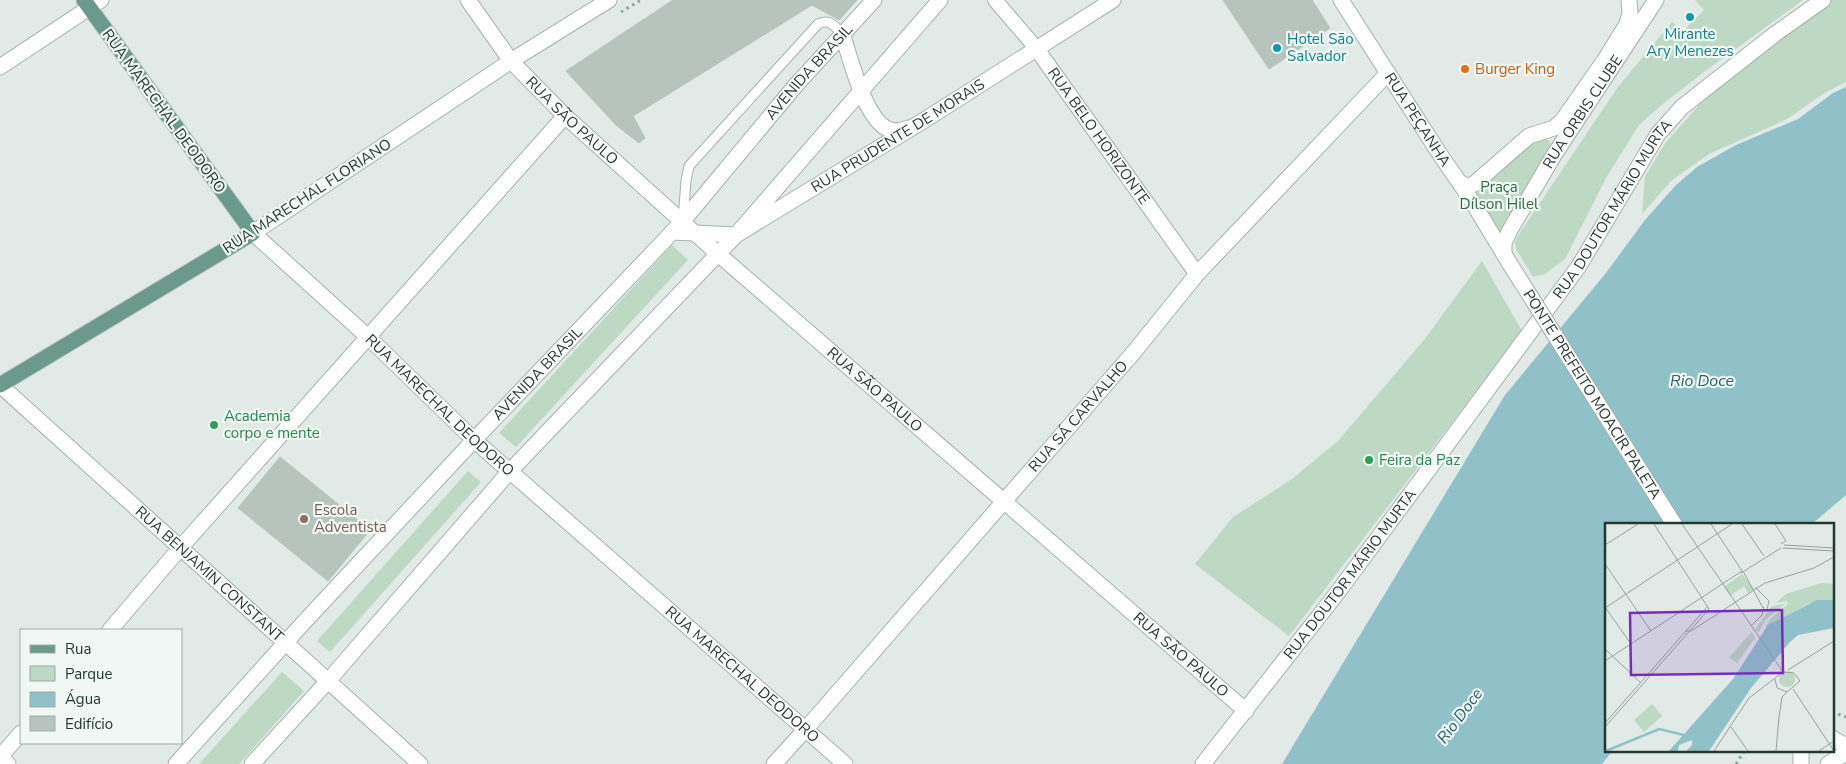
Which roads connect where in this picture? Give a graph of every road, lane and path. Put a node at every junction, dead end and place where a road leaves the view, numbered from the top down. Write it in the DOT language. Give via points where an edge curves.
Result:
graph roads {
  1 [pos="468,0"];
  2 [pos="609,0"];
  3 [pos="874,0"];
  4 [pos="940,0"];
  5 [pos="995,0"];
  6 [pos="1113,0"];
  7 [pos="1341,0"];
  8 [pos="1629,0"];
  9 [pos="1656,0"];
  10 [pos="1823,0"];
  11 [pos="91,3"];
  12 [pos="842,33"];
  13 [pos="1036,48"];
  14 [pos="511,61"];
  15 [pos="0,67"];
  16 [pos="1388,73"];
  17 [pos="861,90"];
  18 [pos="565,116"];
  19 [pos="924,121"];
  20 [pos="1526,138"];
  21 [pos="1554,155"];
  22 [pos="1468,188"];
  23 [pos="682,228"];
  24 [pos="1510,230"];
  25 [pos="253,233"];
  26 [pos="1491,233"];
  27 [pos="736,234"];
  28 [pos="717,253"];
  29 [pos="1507,259"];
  30 [pos="1197,274"];
  31 [pos="368,337"];
  32 [pos="0,385"];
  33 [pos="474,440"];
  34 [pos="510,471"];
  35 [pos="1004,501"];
  36 [pos="1673,523"];
  37 [pos="181,547"];
  38 [pos="111,629"];
  39 [pos="286,642"];
  40 [pos="328,681"];
  41 [pos="1246,711"];
  42 [pos="1834,713"];
  43 [pos="1846,717"];
  44 [pos="805,730"];
  45 [pos="20,734"];
  46 [pos="1834,739"];
  47 [pos="1846,746"];
  48 [pos="1744,752"];
  49 [pos="1846,753"];
  50 [pos="0,757"];
  51 [pos="8,764"];
  52 [pos="176,764"];
  53 [pos="252,764"];
  54 [pos="420,764"];
  55 [pos="774,764"];
  56 [pos="845,764"];
  57 [pos="1203,764"];
  58 [pos="1736,764"];
  59 [pos="1828,764"];
  1 -- 14 [label="street, RUA SÃO PAULO"];
  2 -- 14 [label="street, RUA MARECHAL FLORIANO"];
  3 -- 12 [label="street, AVENIDA BRASIL"];
  4 -- 17 [label="street"];
  5 -- 13 [label="street, RUA BELO HORIZONTE"];
  6 -- 13 [label="street, RUA PRUDENTE DE MORAIS"];
  7 -- 16 [label="street, RUA PEÇANHA"];
  8 -- 20 [label="street, RUA ORBIS CLUBE" via="1627,24 1562,121 1554,128"];
  9 -- 21 [label="street, RUA ORBIS CLUBE"];
  10 -- 41 [label="street, RUA DOUTOR MÁRIO MURTA" via="1682,107 1658,134 1579,266"];
  11 -- 15 [label="street"];
  11 -- 25 [label="main road, RUA MARECHAL DEODORO"];
  12 -- 17 [label="street"];
  12 -- 23 [label="street, AVENIDA BRASIL" via="769,116"];
  12 -- 23 [label="lane" via="831,23 818,24 689,166"];
  13 -- 19 [label="street, RUA PRUDENTE DE MORAIS"];
  13 -- 30 [label="street, RUA BELO HORIZONTE"];
  14 -- 18 [label="street, RUA SÃO PAULO"];
  14 -- 25 [label="street, RUA MARECHAL FLORIANO"];
  16 -- 22 [label="street, RUA PEÇANHA"];
  16 -- 30 [label="street, RUA SÁ CARVALHO"];
  17 -- 19 [label="street" via="875,120 888,130 900,131"];
  17 -- 27 [label="street"];
  18 -- 23 [label="street, RUA SÃO PAULO"];
  18 -- 31 [label="street"];
  19 -- 27 [label="street, RUA PRUDENTE DE MORAIS"];
  20 -- 21 [label="street" via="1536,135 1548,138"];
  20 -- 22 [label="street, RUA ORBIS CLUBE"];
  21 -- 24 [label="street, RUA ORBIS CLUBE"];
  22 -- 26 [label="street, RUA PEÇANHA"];
  23 -- 27 [label="street"];
  23 -- 28 [label="street, RUA SÃO PAULO"];
  23 -- 33 [label="street, AVENIDA BRASIL"];
  24 -- 26 [label="street" via="1501,236"];
  24 -- 29 [label="street, RUA ORBIS CLUBE" via="1504,243"];
  25 -- 31 [label="street, RUA MARECHAL DEODORO"];
  25 -- 32 [label="main road, RUA MARECHAL FLORIANO"];
  26 -- 29 [label="street, RUA PEÇANHA"];
  27 -- 28 [label="street"];
  28 -- 34 [label="street"];
  28 -- 35 [label="street, RUA SÃO PAULO"];
  29 -- 36 [label="street, PONTE PREFEITO MOACIR PALETA, bridge"];
  30 -- 35 [label="street, RUA SÁ CARVALHO" via="1134,352"];
  31 -- 33 [label="street, RUA MARECHAL DEODORO"];
  31 -- 37 [label="street"];
  32 -- 37 [label="street, RUA BENJAMIN CONSTANT"];
  33 -- 34 [label="street, RUA MARECHAL DEODORO"];
  33 -- 39 [label="street, AVENIDA BRASIL"];
  34 -- 40 [label="street"];
  34 -- 44 [label="street, RUA MARECHAL DEODORO"];
  35 -- 41 [label="street, RUA SÃO PAULO"];
  35 -- 44 [label="street, RUA SÁ CARVALHO"];
  37 -- 38 [label="street"];
  37 -- 39 [label="street, RUA BENJAMIN CONSTANT"];
  39 -- 40 [label="street, RUA BENJAMIN CONSTANT"];
  39 -- 52 [label="street, AVENIDA BRASIL"];
  40 -- 53 [label="street"];
  40 -- 54 [label="street, RUA BENJAMIN CONSTANT"];
  41 -- 57 [label="street, RUA DOUTOR MÁRIO MURTA"];
  42 -- 43 [label="path"];
  44 -- 55 [label="street, RUA SÁ CARVALHO"];
  44 -- 56 [label="street, RUA MARECHAL DEODORO"];
  45 -- 50 [label="street"];
  46 -- 47 [label="street"];
  48 -- 58 [label="path"];
  49 -- 59 [label="street"];
  50 -- 51 [label="street"];
}
